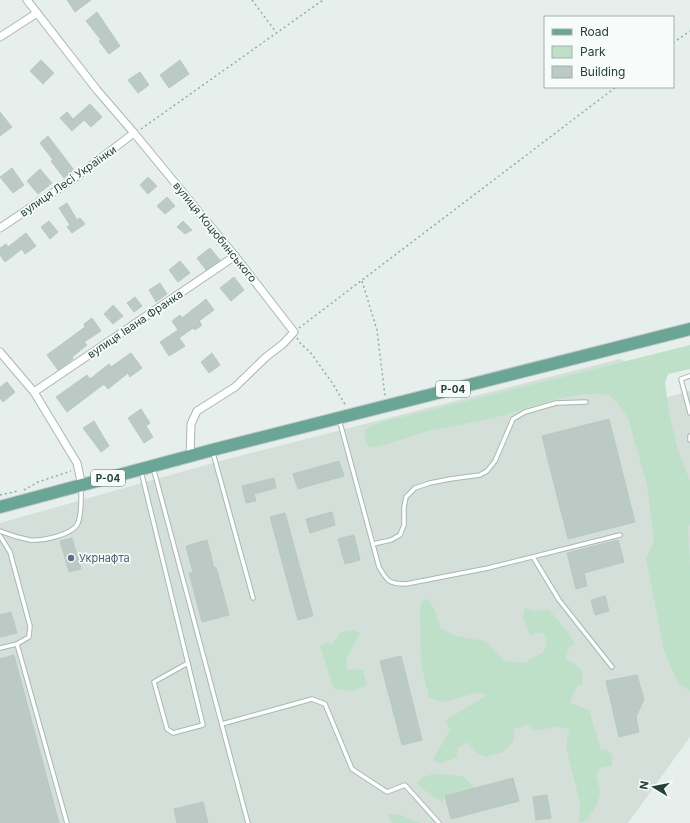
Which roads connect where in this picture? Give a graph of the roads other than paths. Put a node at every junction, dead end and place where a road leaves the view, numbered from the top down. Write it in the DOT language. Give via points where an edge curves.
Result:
graph roads {
  1 [pos="27,0"];
  2 [pos="37,13"];
  3 [pos="0,37"];
  4 [pos="134,133"];
  5 [pos="0,228"];
  6 [pos="235,256"];
  7 [pos="690,329"];
  8 [pos="0,352"];
  9 [pos="690,376"];
  10 [pos="34,392"];
  11 [pos="586,402"];
  12 [pos="690,413"];
  13 [pos="344,417"];
  14 [pos="690,436"];
  15 [pos="690,440"];
  16 [pos="214,449"];
  17 [pos="190,456"];
  18 [pos="153,466"];
  19 [pos="140,470"];
  20 [pos="82,486"];
  21 [pos="0,507"];
  22 [pos="0,531"];
  23 [pos="620,535"];
  24 [pos="0,536"];
  25 [pos="373,544"];
  26 [pos="533,557"];
  27 [pos="252,598"];
  28 [pos="17,644"];
  29 [pos="0,648"];
  30 [pos="188,663"];
  31 [pos="612,666"];
  32 [pos="222,724"];
  33 [pos="67,823"];
  34 [pos="248,823"];
  35 [pos="438,823"];
  1 -- 2 [label="street, вулиця Коцюбинського"];
  2 -- 3 [label="street"];
  2 -- 4 [label="street, вулиця Коцюбинського"];
  4 -- 5 [label="street, вулиця Лесі Українки" via="72,180"];
  4 -- 6 [label="street, вулиця Коцюбинського"];
  6 -- 10 [label="street, вулиця Івана Франка"];
  6 -- 17 [label="street, вулиця Коцюбинського" via="294,332 235,387 197,410 191,424"];
  7 -- 13 [label="main road, Р-04"];
  8 -- 10 [label="street"];
  9 -- 12 [label="lane" via="681,379"];
  10 -- 20 [label="street" via="77,463"];
  11 -- 25 [label="lane" via="556,403 525,412 513,419 488,471 480,475 415,488 406,497 404,525 400,535"];
  13 -- 16 [label="main road, Р-04"];
  13 -- 25 [label="lane"];
  14 -- 15 [label="lane"];
  16 -- 17 [label="main road, Р-04"];
  16 -- 27 [label="lane"];
  17 -- 18 [label="main road, Р-04"];
  18 -- 19 [label="main road, Р-04"];
  18 -- 32 [label="lane"];
  19 -- 20 [label="main road, Р-04"];
  19 -- 30 [label="lane"];
  20 -- 21 [label="main road, Р-04"];
  20 -- 22 [label="lane" via="78,524 70,530 59,536 32,540"];
  23 -- 26 [label="lane"];
  24 -- 28 [label="lane" via="10,552 30,626 29,637"];
  25 -- 26 [label="lane" via="379,567 387,580 395,584 488,568"];
  26 -- 31 [label="lane" via="559,600"];
  28 -- 29 [label="lane"];
  28 -- 33 [label="lane"];
  30 -- 30 [label="lane" via="203,725 173,733 167,729 154,682"];
  32 -- 34 [label="lane"];
  32 -- 35 [label="lane" via="312,700 325,704 352,769 387,792 404,785"];
}
